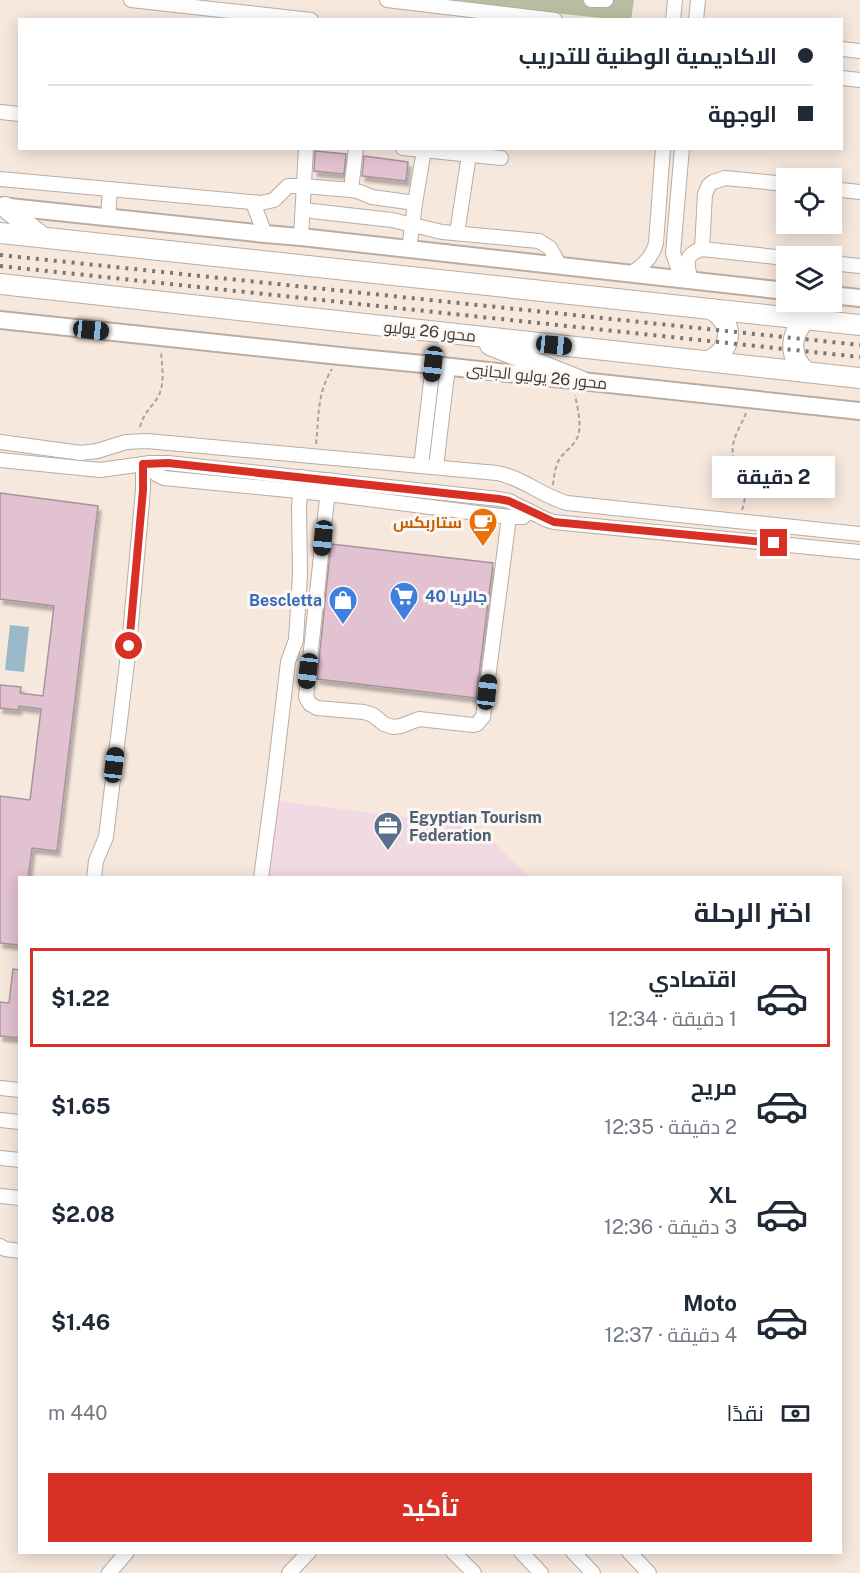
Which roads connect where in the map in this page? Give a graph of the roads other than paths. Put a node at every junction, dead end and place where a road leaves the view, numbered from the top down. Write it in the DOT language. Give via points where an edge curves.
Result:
graph roads {
  1 [pos="131,0"];
  2 [pos="387,0"];
  3 [pos="591,0"];
  4 [pos="606,0"];
  5 [pos="675,0"];
  6 [pos="698,0"];
  7 [pos="293,18"];
  8 [pos="538,18"];
  9 [pos="673,18"];
  10 [pos="696,18"];
  11 [pos="843,49"];
  12 [pos="860,51"];
  13 [pos="843,78"];
  14 [pos="860,80"];
  15 [pos="0,112"];
  16 [pos="18,114"];
  17 [pos="306,150"];
  18 [pos="356,150"];
  19 [pos="424,150"];
  20 [pos="663,150"];
  21 [pos="682,150"];
  22 [pos="469,155"];
  23 [pos="501,158"];
  24 [pos="0,179"];
  25 [pos="776,183"];
  26 [pos="303,186"];
  27 [pos="110,189"];
  28 [pos="351,190"];
  29 [pos="842,190"];
  30 [pos="860,192"];
  31 [pos="253,203"];
  32 [pos="415,203"];
  33 [pos="3,206"];
  34 [pos="303,210"];
  35 [pos="108,218"];
  36 [pos="412,225"];
  37 [pos="0,233"];
  38 [pos="458,233"];
  39 [pos="265,234"];
  40 [pos="489,236"];
  41 [pos="42,237"];
  42 [pos="301,237"];
  43 [pos="702,249"];
  44 [pos="409,250"];
  45 [pos="776,257"];
  46 [pos="487,258"];
  47 [pos="842,264"];
  48 [pos="560,266"];
  49 [pos="860,266"];
  50 [pos="629,273"];
  51 [pos="689,280"];
  52 [pos="0,284"];
  53 [pos="776,290"];
  54 [pos="842,296"];
  55 [pos="860,298"];
  56 [pos="711,309"];
  57 [pos="806,319"];
  58 [pos="0,320"];
  59 [pos="860,325"];
  60 [pos="465,335"];
  61 [pos="709,361"];
  62 [pos="440,365"];
  63 [pos="806,372"];
  64 [pos="860,378"];
  65 [pos="577,380"];
  66 [pos="860,411"];
  67 [pos="0,442"];
  68 [pos="314,457"];
  69 [pos="0,460"];
  70 [pos="147,464"];
  71 [pos="421,466"];
  72 [pos="436,467"];
  73 [pos="305,482"];
  74 [pos="329,487"];
  75 [pos="530,511"];
  76 [pos="647,511"];
  77 [pos="509,517"];
  78 [pos="645,530"];
  79 [pos="860,534"];
  80 [pos="860,552"];
  81 [pos="94,876"];
  82 [pos="261,876"];
  83 [pos="0,1088"];
  84 [pos="18,1090"];
  85 [pos="0,1120"];
  86 [pos="18,1122"];
  87 [pos="0,1158"];
  88 [pos="18,1160"];
  89 [pos="0,1196"];
  90 [pos="18,1198"];
  91 [pos="0,1246"];
  92 [pos="18,1251"];
  93 [pos="125,1554"];
  94 [pos="307,1554"];
  95 [pos="455,1554"];
  96 [pos="523,1554"];
  97 [pos="575,1554"];
  98 [pos="631,1554"];
  99 [pos="109,1573"];
  100 [pos="289,1573"];
  101 [pos="474,1573"];
  102 [pos="541,1573"];
  103 [pos="593,1573"];
  104 [pos="649,1573"];
  1 -- 7 [label="street"];
  2 -- 8 [label="street"];
  3 -- 4 [label="street"];
  5 -- 9 [label="street"];
  6 -- 10 [label="street"];
  11 -- 12 [label="street"];
  13 -- 14 [label="street"];
  15 -- 16 [label="street"];
  17 -- 26 [label="street"];
  18 -- 28 [label="street"];
  19 -- 22 [label="street"];
  19 -- 32 [label="street"];
  20 -- 50 [label="street" via="656,243 647,262"];
  21 -- 51 [label="street" via="672,246 676,265"];
  22 -- 23 [label="street"];
  22 -- 38 [label="street"];
  24 -- 27 [label="street"];
  25 -- 43 [label="street" via="725,178 709,185"];
  26 -- 28 [label="street"];
  26 -- 31 [label="street" via="288,186 270,202"];
  26 -- 34 [label="street"];
  27 -- 31 [label="street"];
  27 -- 35 [label="street"];
  28 -- 32 [label="street"];
  29 -- 30 [label="street"];
  31 -- 39 [label="street"];
  32 -- 36 [label="street"];
  33 -- 35 [label="main road"];
  33 -- 41 [label="highway"];
  34 -- 36 [label="street"];
  34 -- 42 [label="street"];
  35 -- 39 [label="main road"];
  36 -- 38 [label="street"];
  36 -- 44 [label="street"];
  37 -- 41 [label="highway"];
  38 -- 40 [label="street"];
  39 -- 42 [label="main road"];
  40 -- 46 [label="street"];
  40 -- 48 [label="street" via="539,241 550,248"];
  41 -- 56 [label="highway"];
  42 -- 44 [label="main road"];
  43 -- 45 [label="street"];
  43 -- 51 [label="street" via="688,258"];
  44 -- 46 [label="main road"];
  46 -- 48 [label="main road"];
  47 -- 49 [label="street"];
  48 -- 50 [label="main road"];
  50 -- 51 [label="main road"];
  51 -- 53 [label="main road"];
  52 -- 60 [label="highway, محور 26 يوليو"];
  54 -- 55 [label="main road"];
  56 -- 57 [label="highway"];
  56 -- 61 [label="highway" via="722,317 728,336 724,349"];
  57 -- 59 [label="highway"];
  57 -- 63 [label="highway" via="793,342 797,362"];
  58 -- 62 [label="main road, محور 26 يوليو الجانبى"];
  60 -- 61 [label="highway, محور 26 يوليو"];
  60 -- 65 [label="highway"];
  61 -- 63 [label="highway, محور 26 يوليو"];
  62 -- 65 [label="main road, محور 26 يوليو الجانبى"];
  62 -- 71 [label="street"];
  62 -- 72 [label="street"];
  63 -- 64 [label="highway, محور 26 يوليو"];
  65 -- 66 [label="main road, محور 26 يوليو الجانبى"];
  67 -- 68 [label="street" via="89,453 114,445 158,441"];
  68 -- 71 [label="street"];
  68 -- 73 [label="street"];
  69 -- 70 [label="street" via="100,470"];
  70 -- 73 [label="street" via="168,463"];
  70 -- 81 [label="street" via="106,837"];
  71 -- 72 [label="street"];
  72 -- 76 [label="street" via="507,475 567,503"];
  73 -- 74 [label="street"];
  73 -- 82 [label="street" via="299,506 296,640 288,662"];
  74 -- 75 [label="street" via="499,499"];
  74 -- 77 [label="street"];
  74 -- 77 [label="street" via="306,697 317,708 364,712 393,727 419,719 473,725 483,717"];
  75 -- 77 [label="street" via="523,517"];
  75 -- 78 [label="street" via="554,522"];
  76 -- 78 [label="street"];
  76 -- 79 [label="street"];
  78 -- 80 [label="street"];
  83 -- 84 [label="street"];
  85 -- 86 [label="street"];
  87 -- 88 [label="street"];
  89 -- 90 [label="street"];
  91 -- 92 [label="street"];
  93 -- 99 [label="street"];
  94 -- 100 [label="street"];
  95 -- 101 [label="street"];
  96 -- 102 [label="street"];
  97 -- 103 [label="street"];
  98 -- 104 [label="street"];
}
